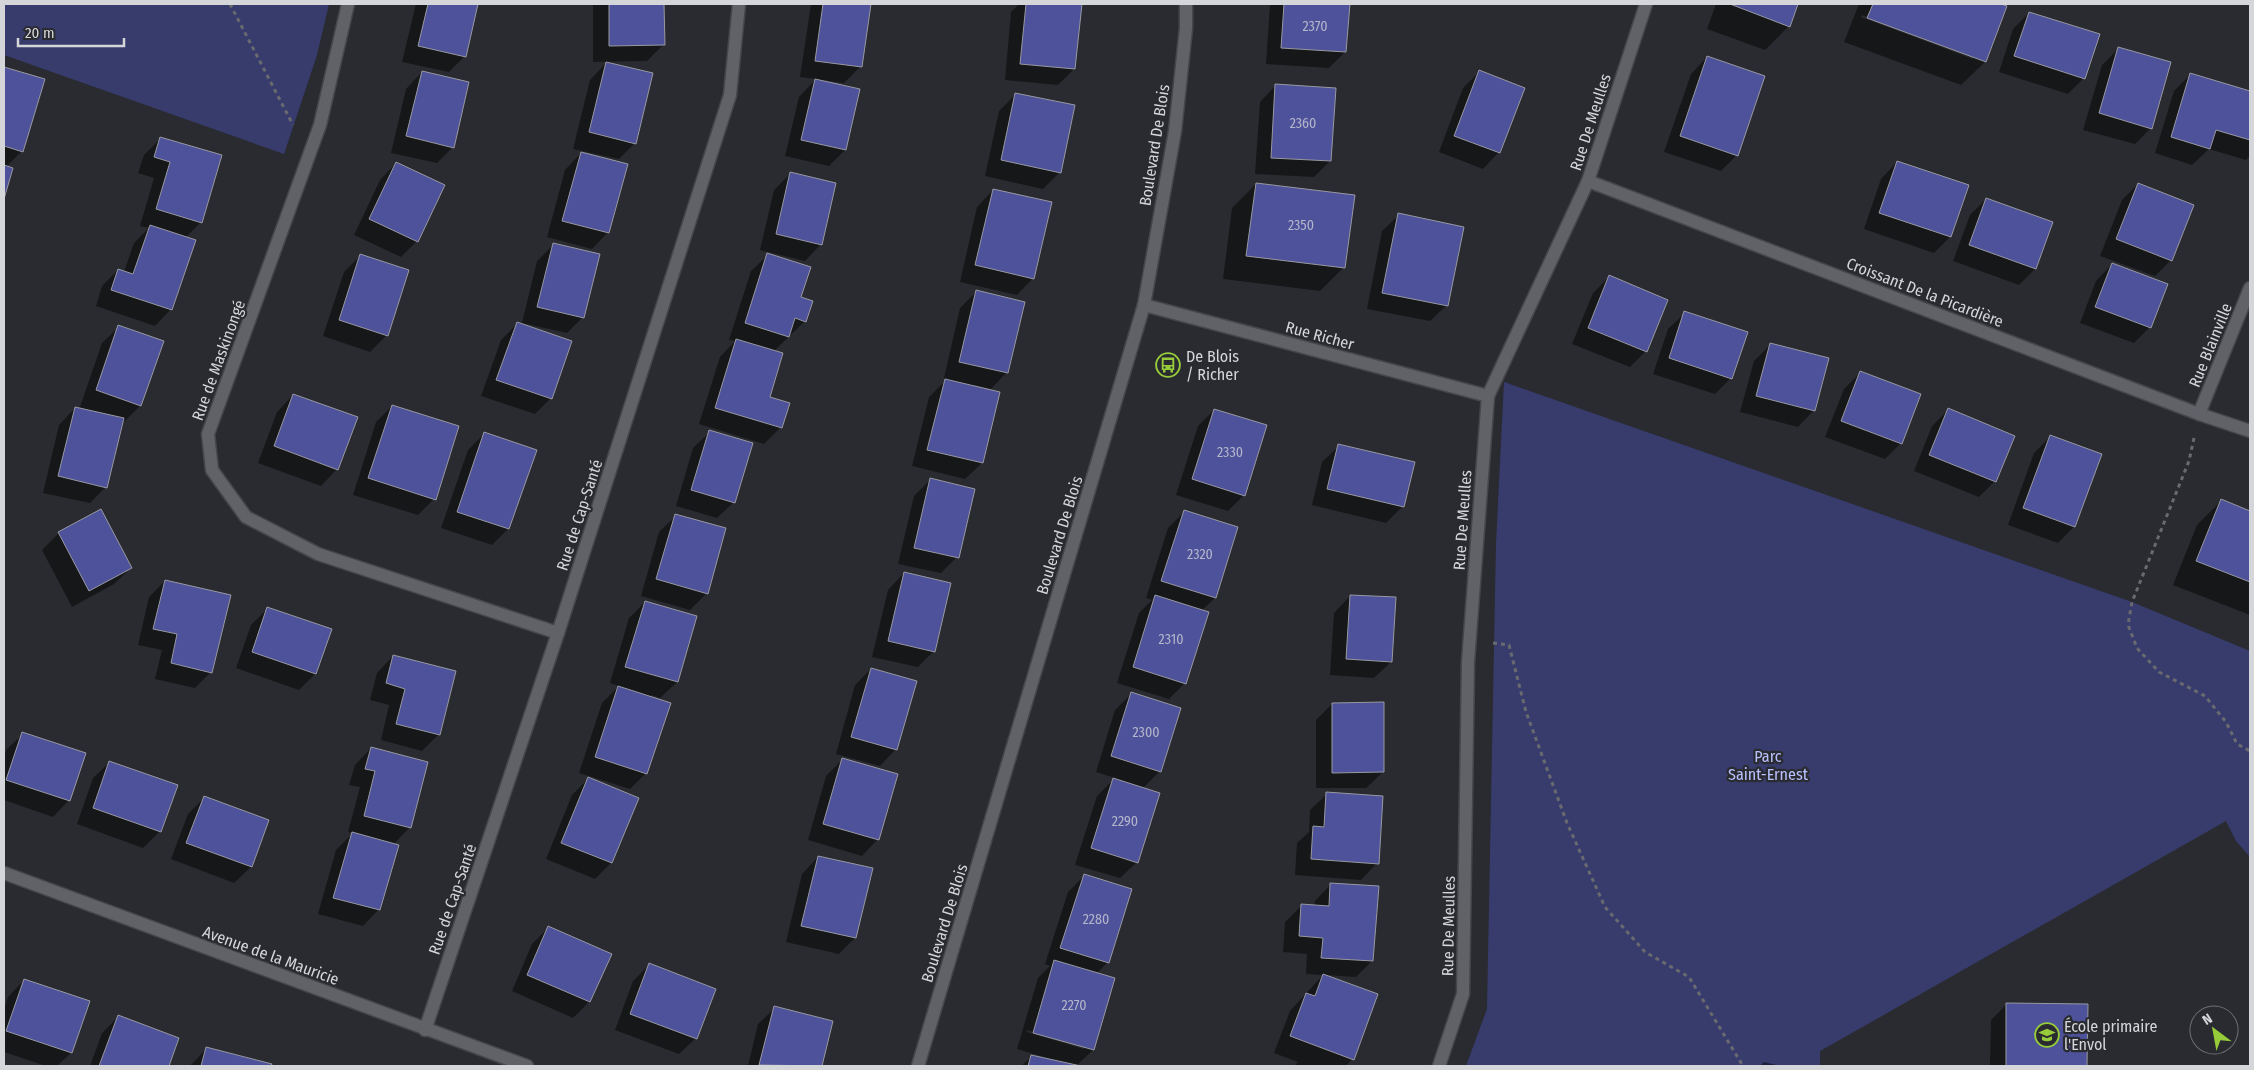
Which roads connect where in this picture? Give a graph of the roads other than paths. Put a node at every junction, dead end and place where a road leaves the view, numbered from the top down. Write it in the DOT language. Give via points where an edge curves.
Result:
graph roads {
  1 [pos="348,4"];
  2 [pos="739,4"];
  3 [pos="1186,4"];
  4 [pos="1646,4"];
  5 [pos="1588,180"];
  6 [pos="2250,288"];
  7 [pos="1144,305"];
  8 [pos="1488,396"];
  9 [pos="2200,414"];
  10 [pos="2250,431"];
  11 [pos="558,633"];
  12 [pos="4,873"];
  13 [pos="425,1030"];
  14 [pos="527,1066"];
  15 [pos="918,1066"];
  16 [pos="1439,1066"];
  1 -- 11 [label="street, Rue de Maskinongé" via="320,125 208,434 212,470 246,517 318,554"];
  2 -- 11 [label="street, Rue de Cap-Santé" via="730,96"];
  3 -- 7 [label="street, Boulevard De Blois" via="1175,132"];
  4 -- 5 [label="street, Rue De Meulles"];
  5 -- 8 [label="street, Rue De Meulles"];
  5 -- 9 [label="street, Croissant De la Picardière"];
  6 -- 9 [label="street, Rue Blainville"];
  7 -- 8 [label="street, Rue Richer"];
  7 -- 15 [label="street, Boulevard De Blois"];
  8 -- 16 [label="street, Rue De Meulles" via="1470,641 1463,994"];
  9 -- 10 [label="street, Croissant De la Picardière"];
  11 -- 13 [label="street, Rue de Cap-Santé"];
  12 -- 13 [label="street, Avenue de la Mauricie"];
  13 -- 14 [label="street, Avenue de la Mauricie"];
}
